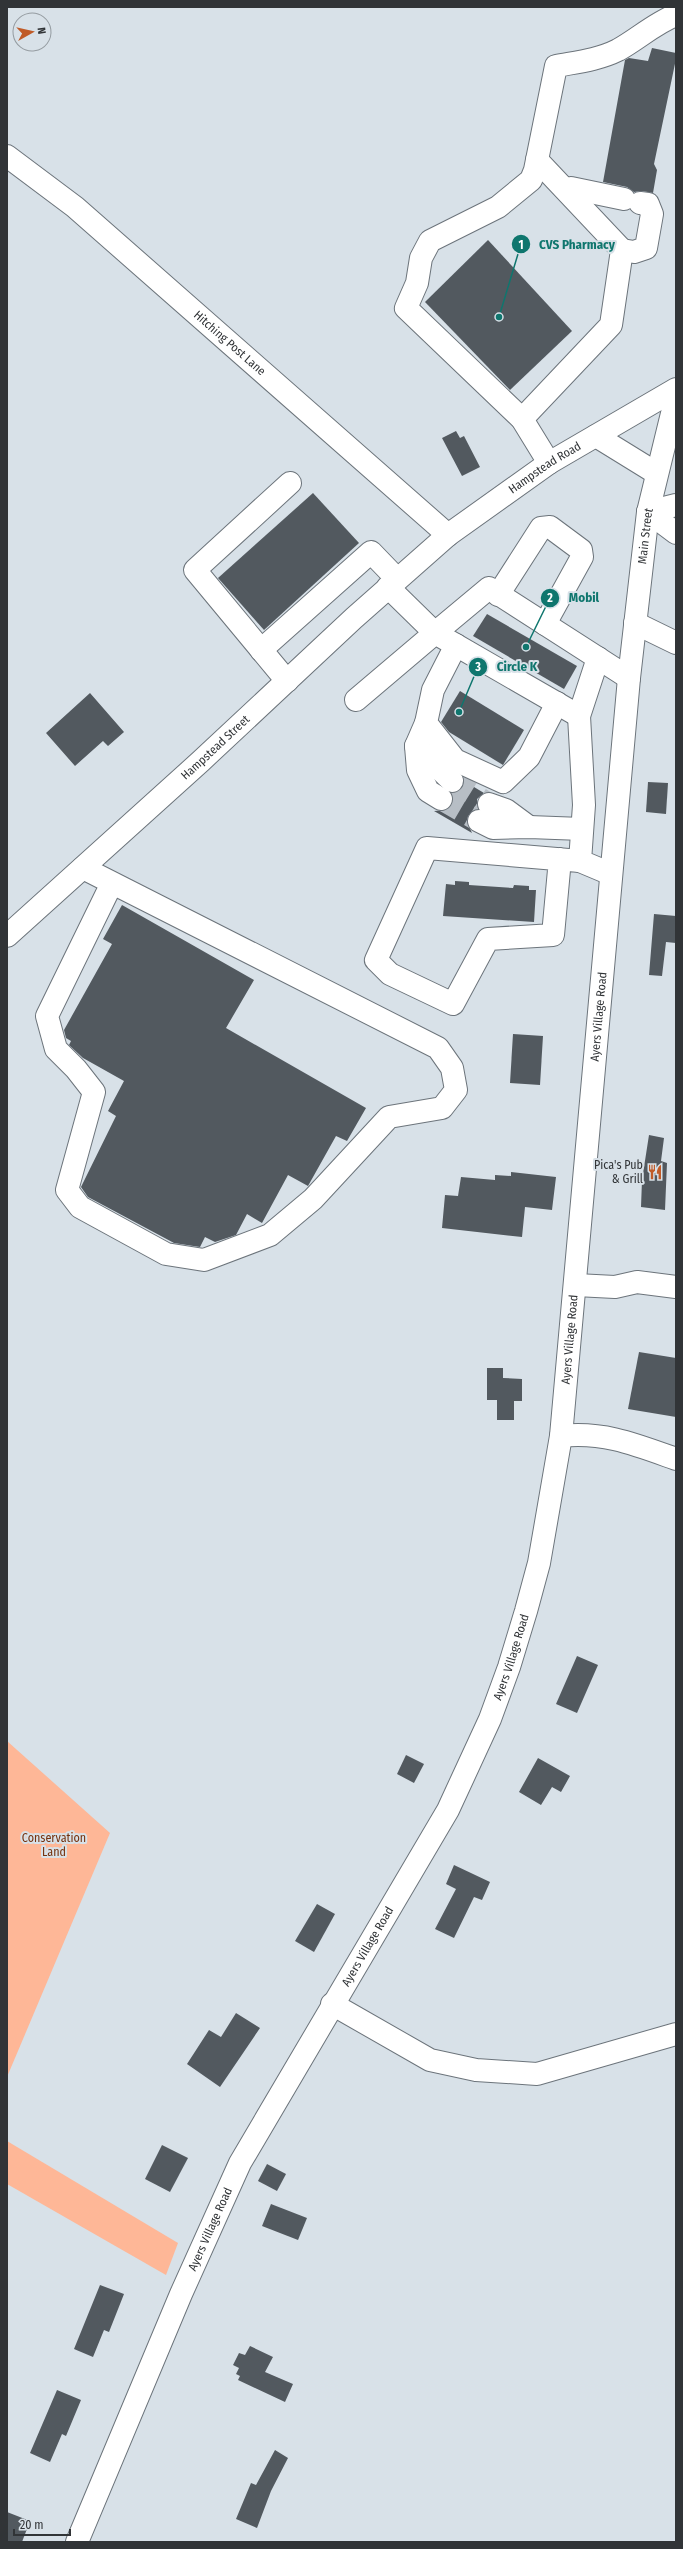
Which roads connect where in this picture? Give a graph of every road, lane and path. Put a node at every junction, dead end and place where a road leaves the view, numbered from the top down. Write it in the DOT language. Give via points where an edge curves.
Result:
graph roads {
  1 [pos="676,15"];
  2 [pos="7,156"];
  3 [pos="537,160"];
  4 [pos="571,188"];
  5 [pos="622,250"];
  6 [pos="676,389"];
  7 [pos="676,397"];
  8 [pos="522,419"];
  9 [pos="596,436"];
  10 [pos="549,463"];
  11 [pos="656,473"];
  12 [pos="290,483"];
  13 [pos="676,505"];
  14 [pos="648,512"];
  15 [pos="676,533"];
  16 [pos="448,535"];
  17 [pos="422,557"];
  18 [pos="392,583"];
  19 [pos="498,594"];
  20 [pos="635,623"];
  21 [pos="545,624"];
  22 [pos="435,633"];
  23 [pos="676,643"];
  24 [pos="456,645"];
  25 [pos="261,650"];
  26 [pos="598,658"];
  27 [pos="628,678"];
  28 [pos="287,681"];
  29 [pos="356,700"];
  30 [pos="557,703"];
  31 [pos="580,716"];
  32 [pos="426,723"];
  33 [pos="446,790"];
  34 [pos="484,812"];
  35 [pos="582,829"];
  36 [pos="570,860"];
  37 [pos="83,868"];
  38 [pos="611,874"];
  39 [pos="112,883"];
  40 [pos="7,936"];
  41 [pos="576,1285"];
  42 [pos="676,1287"];
  43 [pos="561,1436"];
  44 [pos="676,1459"];
  45 [pos="332,2004"];
  46 [pos="676,2034"];
  47 [pos="77,2542"];
  1 -- 3 [label="main road" via="662,20 645,34 617,50 595,59 556,66"];
  2 -- 16 [label="main road, Hitching Post Lane" via="75,207"];
  3 -- 5 [label="main road"];
  3 -- 8 [label="main road" via="531,180 498,208 430,242 421,258 417,283 406,308"];
  4 -- 5 [label="main road" via="648,204 652,214 646,248 634,252"];
  5 -- 8 [label="main road" via="610,325"];
  6 -- 9 [label="main road, Hampstead Road"];
  7 -- 11 [label="main road, Main Street"];
  8 -- 10 [label="main road"];
  9 -- 10 [label="main road, Hampstead Road"];
  9 -- 11 [label="main road"];
  10 -- 16 [label="main road, Hampstead Road"];
  11 -- 14 [label="main road, Main Street"];
  12 -- 25 [label="main road" via="195,570"];
  13 -- 14 [label="main road"];
  14 -- 15 [label="main road"];
  14 -- 20 [label="main road, Main Street"];
  16 -- 17 [label="main road, Hampstead Road"];
  17 -- 18 [label="main road, Hampstead Street"];
  18 -- 22 [label="main road"];
  18 -- 25 [label="main road" via="371,552"];
  18 -- 28 [label="main road, Hampstead Street"];
  19 -- 21 [label="main road"];
  19 -- 21 [label="main road" via="542,528 550,527 581,550 582,558"];
  19 -- 22 [label="main road" via="489,588"];
  20 -- 23 [label="main road"];
  20 -- 27 [label="main road, Main Street"];
  21 -- 26 [label="main road"];
  22 -- 24 [label="main road"];
  22 -- 29 [label="main road"];
  24 -- 30 [label="main road"];
  24 -- 32 [label="main road" via="433,690"];
  25 -- 28 [label="main road"];
  26 -- 27 [label="main road"];
  26 -- 31 [label="main road"];
  27 -- 38 [label="main road, Ayers Village Road"];
  28 -- 37 [label="main road, Hampstead Street"];
  30 -- 31 [label="main road"];
  30 -- 32 [label="main road" via="529,757 503,782 455,760"];
  31 -- 35 [label="main road" via="584,805"];
  32 -- 33 [label="main road" via="416,746"];
  34 -- 35 [label="main road" via="493,828"];
  35 -- 36 [label="main road"];
  36 -- 36 [label="main road" via="427,848 376,960 390,974 453,1004 488,940 552,935"];
  36 -- 38 [label="main road"];
  37 -- 39 [label="main road"];
  37 -- 40 [label="main road, Hampstead Street"];
  38 -- 41 [label="main road, Ayers Village Road"];
  39 -- 39 [label="main road" via="438,1048 452,1068 456,1090 442,1108 389,1117 313,1199 270,1235 204,1260 166,1254 80,1207 68,1190 94,1092 56,1048 47,1016"];
  41 -- 42 [label="main road" via="615,1287 637,1282"];
  41 -- 43 [label="main road, Ayers Village Road"];
  43 -- 44 [label="main road" via="584,1433 601,1435"];
  43 -- 45 [label="main road, Ayers Village Road" via="539,1563 509,1667 490,1719 448,1810"];
  45 -- 46 [label="main road" via="430,2060 476,2070 537,2074"];
  45 -- 47 [label="main road, Ayers Village Road" via="240,2163 215,2216"];
}
